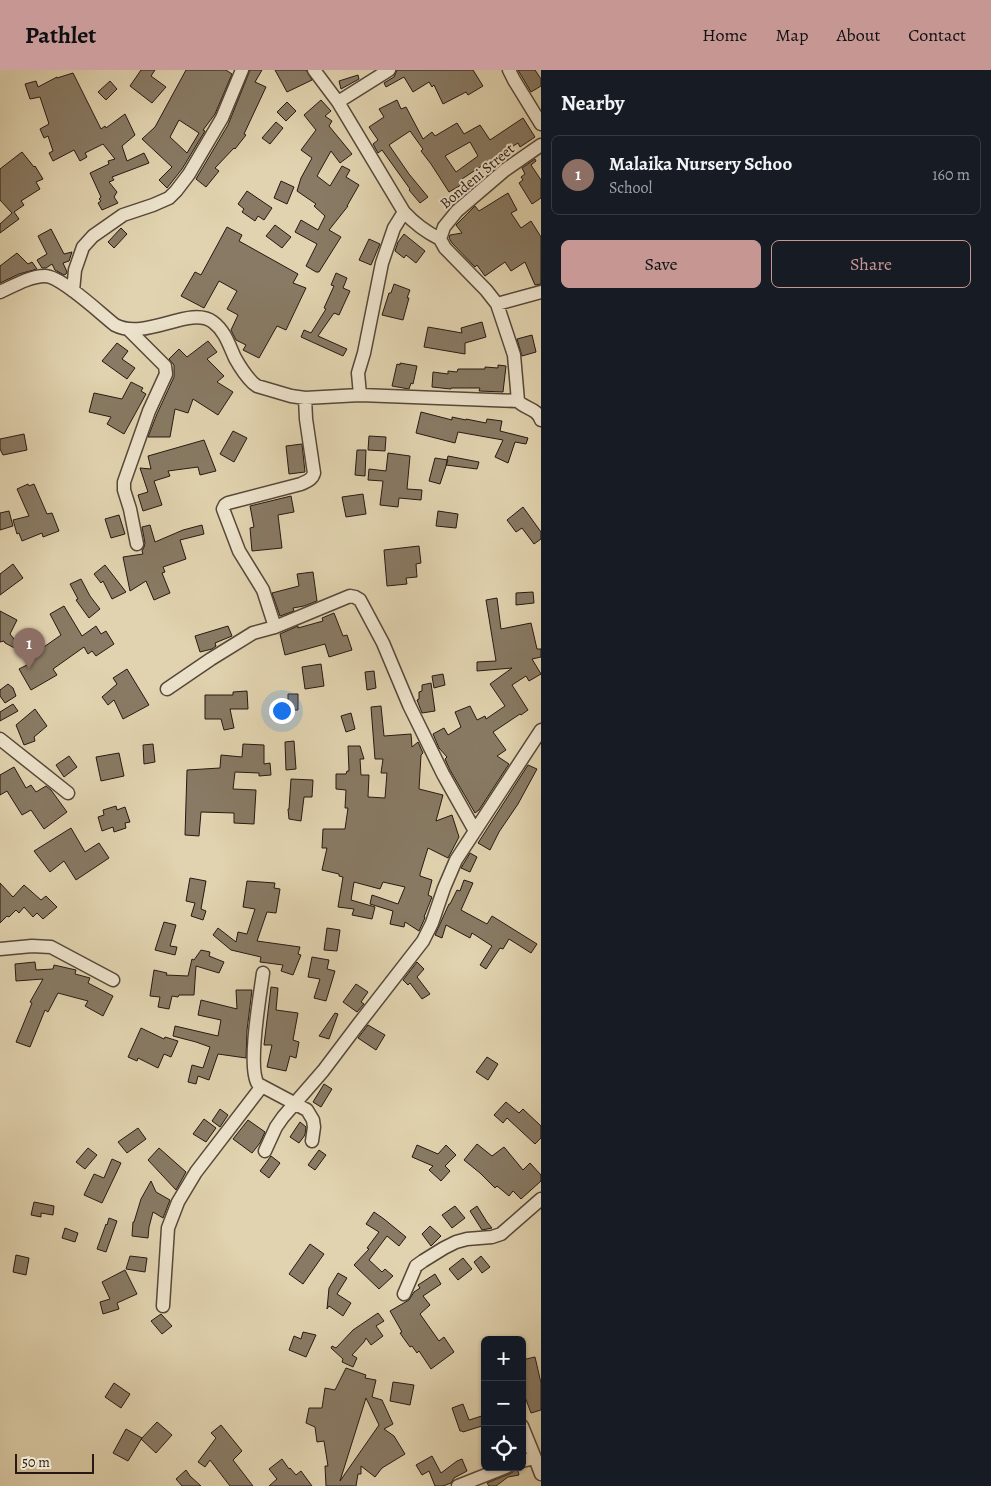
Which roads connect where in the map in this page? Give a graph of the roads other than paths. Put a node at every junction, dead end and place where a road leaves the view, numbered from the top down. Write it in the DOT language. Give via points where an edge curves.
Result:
graph roads {
  1 [pos="242,70"];
  2 [pos="314,70"];
  3 [pos="389,70"];
  4 [pos="509,70"];
  5 [pos="338,102"];
  6 [pos="541,124"];
  7 [pos="541,145"];
  8 [pos="404,212"];
  9 [pos="440,239"];
  10 [pos="73,291"];
  11 [pos="0,292"];
  12 [pos="541,292"];
  13 [pos="497,304"];
  14 [pos="129,330"];
  15 [pos="360,395"];
  16 [pos="305,398"];
  17 [pos="518,400"];
  18 [pos="541,420"];
  19 [pos="137,544"];
  20 [pos="275,627"];
  21 [pos="168,689"];
  22 [pos="541,730"];
  23 [pos="0,739"];
  24 [pos="68,793"];
  25 [pos="475,831"];
  26 [pos="0,949"];
  27 [pos="263,973"];
  28 [pos="113,980"];
  29 [pos="262,1086"];
  30 [pos="296,1104"];
  31 [pos="312,1141"];
  32 [pos="265,1151"];
  33 [pos="541,1199"];
  34 [pos="404,1294"];
  35 [pos="163,1306"];
  36 [pos="526,1436"];
  37 [pos="535,1458"];
  38 [pos="526,1461"];
  39 [pos="496,1471"];
  40 [pos="541,1474"];
  41 [pos="458,1486"];
  1 -- 10 [label="street" via="222,118 189,174 169,198 123,215 82,247"];
  2 -- 5 [label="street"];
  3 -- 5 [label="street"];
  4 -- 6 [label="street"];
  5 -- 8 [label="street"];
  7 -- 9 [label="street, Bondeni Street" via="457,210 444,227"];
  8 -- 9 [label="street"];
  8 -- 15 [label="street" via="394,228 382,263 358,373"];
  9 -- 13 [label="street"];
  10 -- 11 [label="street" via="52,277 42,276"];
  10 -- 14 [label="street" via="115,325"];
  12 -- 13 [label="street"];
  13 -- 17 [label="street" via="514,354"];
  14 -- 16 [label="street" via="202,317 220,329 229,340 236,358 253,383 280,394"];
  14 -- 19 [label="street" via="164,366 166,374 124,482"];
  15 -- 16 [label="street"];
  15 -- 17 [label="street"];
  16 -- 20 [label="street" via="313,476 301,484 228,503 223,509 239,551 263,590"];
  17 -- 18 [label="street" via="538,413"];
  20 -- 21 [label="street" via="253,633"];
  20 -- 25 [label="street" via="350,596 358,598 383,644 443,774"];
  22 -- 25 [label="street"];
  23 -- 24 [label="street"];
  25 -- 30 [label="street" via="456,860 423,941"];
  26 -- 28 [label="street" via="50,947"];
  27 -- 29 [label="street" via="254,1070 256,1082"];
  29 -- 30 [label="street"];
  29 -- 35 [label="street" via="196,1172 178,1202 168,1228"];
  30 -- 31 [label="street" via="307,1110 313,1120"];
  30 -- 32 [label="street" via="276,1127"];
  33 -- 34 [label="street" via="502,1234 456,1242 423,1261 413,1271"];
  36 -- 37 [label="street"];
  37 -- 38 [label="street"];
  37 -- 40 [label="street"];
  39 -- 41 [label="street"];
}
